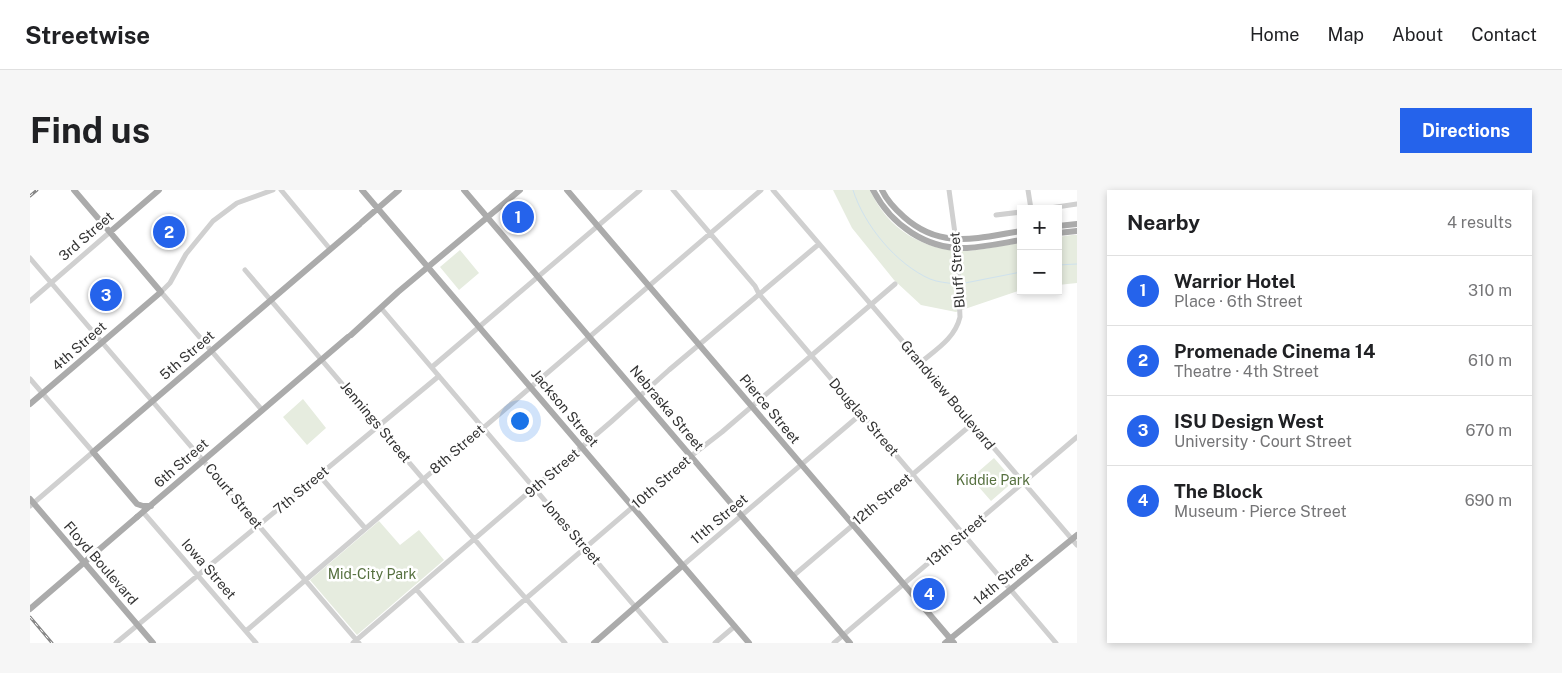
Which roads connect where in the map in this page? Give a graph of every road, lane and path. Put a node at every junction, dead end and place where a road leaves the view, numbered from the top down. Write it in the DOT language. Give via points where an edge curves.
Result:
graph roads {
  1 [pos="74,190"];
  2 [pos="159,190"];
  3 [pos="273,190"];
  4 [pos="281,190"];
  5 [pos="362,190"];
  6 [pos="399,190"];
  7 [pos="464,190"];
  8 [pos="520,190"];
  9 [pos="567,190"];
  10 [pos="640,190"];
  11 [pos="673,190"];
  12 [pos="761,190"];
  13 [pos="773,190"];
  14 [pos="873,190"];
  15 [pos="882,190"];
  16 [pos="949,190"];
  17 [pos="1028,190"];
  18 [pos="1077,204"];
  19 [pos="1030,205"];
  20 [pos="1062,206"];
  21 [pos="378,208"];
  22 [pos="1017,212"];
  23 [pos="996,215"];
  24 [pos="488,218"];
  25 [pos="1077,224"];
  26 [pos="598,226"];
  27 [pos="1062,226"];
  28 [pos="1077,231"];
  29 [pos="110,232"];
  30 [pos="1017,232"];
  31 [pos="710,233"];
  32 [pos="1062,233"];
  33 [pos="955,239"];
  34 [pos="1017,241"];
  35 [pos="819,244"];
  36 [pos="957,248"];
  37 [pos="330,249"];
  38 [pos="30,258"];
  39 [pos="428,267"];
  40 [pos="245,270"];
  41 [pos="539,276"];
  42 [pos="51,283"];
  43 [pos="895,284"];
  44 [pos="649,286"];
  45 [pos="161,292"];
  46 [pos="759,294"];
  47 [pos="271,300"];
  48 [pos="30,301"];
  49 [pos="871,304"];
  50 [pos="381,308"];
  51 [pos="479,327"];
  52 [pos="590,337"];
  53 [pos="102,342"];
  54 [pos="699,345"];
  55 [pos="211,351"];
  56 [pos="811,355"];
  57 [pos="322,359"];
  58 [pos="920,363"];
  59 [pos="432,367"];
  60 [pos="440,376"];
  61 [pos="30,379"];
  62 [pos="530,387"];
  63 [pos="42,394"];
  64 [pos="640,395"];
  65 [pos="152,402"];
  66 [pos="30,404"];
  67 [pos="752,406"];
  68 [pos="262,410"];
  69 [pos="862,414"];
  70 [pos="972,424"];
  71 [pos="379,426"];
  72 [pos="483,427"];
  73 [pos="1077,436"];
  74 [pos="582,447"];
  75 [pos="92,452"];
  76 [pos="691,456"];
  77 [pos="203,460"];
  78 [pos="801,465"];
  79 [pos="913,474"];
  80 [pos="319,475"];
  81 [pos="424,478"];
  82 [pos="1023,483"];
  83 [pos="534,488"];
  84 [pos="31,503"];
  85 [pos="137,504"];
  86 [pos="151,506"];
  87 [pos="633,507"];
  88 [pos="144,512"];
  89 [pos="742,516"];
  90 [pos="137,517"];
  91 [pos="852,524"];
  92 [pos="258,525"];
  93 [pos="365,528"];
  94 [pos="963,533"];
  95 [pos="1074,537"];
  96 [pos="475,538"];
  97 [pos="1077,545"];
  98 [pos="586,548"];
  99 [pos="682,566"];
  100 [pos="198,575"];
  101 [pos="793,576"];
  102 [pos="305,580"];
  103 [pos="904,584"];
  104 [pos="416,589"];
  105 [pos="1010,589"];
  106 [pos="526,599"];
  107 [pos="636,607"];
  108 [pos="30,609"];
  109 [pos="138,625"];
  110 [pos="735,626"];
  111 [pos="246,631"];
  112 [pos="844,635"];
  113 [pos="253,642"];
  114 [pos="356,642"];
  115 [pos="950,642"];
  116 [pos="116,643"];
  117 [pos="153,643"];
  118 [pos="462,643"];
  119 [pos="474,643"];
  120 [pos="565,643"];
  121 [pos="594,643"];
  122 [pos="666,643"];
  123 [pos="716,643"];
  124 [pos="749,643"];
  125 [pos="834,643"];
  126 [pos="850,643"];
  127 [pos="1056,643"];
  1 -- 29 [label="main road"];
  2 -- 29 [label="main road, 3rd Street"];
  3 -- 45 [label="street, 4th Street" via="237,203 213,221"];
  4 -- 37 [label="street"];
  5 -- 21 [label="main road, Jackson Street"];
  6 -- 21 [label="main road, 5th Street"];
  7 -- 24 [label="main road, Nebraska Street"];
  8 -- 24 [label="main road, 6th Street"];
  9 -- 26 [label="main road, Pierce Street"];
  10 -- 26 [label="street"];
  11 -- 31 [label="street, Douglas Street"];
  12 -- 31 [label="street, 8th Street"];
  13 -- 35 [label="street, Grandview Boulevard"];
  14 -- 36 [label="main road" via="883,207 903,228 934,244"];
  15 -- 33 [label="main road" via="893,206 916,227"];
  16 -- 33 [label="street, Bluff Street"];
  17 -- 19 [label="street"];
  18 -- 20 [label="street"];
  21 -- 37 [label="main road, 5th Street"];
  21 -- 39 [label="main road, Jackson Street"];
  22 -- 23 [label="street"];
  24 -- 39 [label="main road, 6th Street"];
  24 -- 41 [label="main road, Nebraska Street"];
  25 -- 27 [label="main road"];
  26 -- 41 [label="street"];
  26 -- 44 [label="main road, Pierce Street"];
  28 -- 32 [label="main road"];
  29 -- 42 [label="street, 3rd Street"];
  29 -- 45 [label="main road"];
  30 -- 33 [label="main road"];
  31 -- 44 [label="street, 8th Street"];
  31 -- 46 [label="street, Douglas Street"];
  33 -- 36 [label="street, Bluff Street"];
  34 -- 36 [label="main road"];
  35 -- 46 [label="street, 9th Street"];
  35 -- 49 [label="street, Grandview Boulevard"];
  36 -- 58 [label="street, Bluff Street" via="961,305 958,325 952,336"];
  37 -- 47 [label="main road, 5th Street"];
  38 -- 42 [label="street, Court Street"];
  39 -- 50 [label="main road, 6th Street"];
  39 -- 51 [label="main road, Jackson Street"];
  40 -- 47 [label="street, Jennings Street"];
  41 -- 51 [label="street"];
  41 -- 52 [label="main road, Nebraska Street"];
  42 -- 48 [label="street, 3rd Street"];
  42 -- 53 [label="street, Court Street"];
  43 -- 49 [label="street, 10th Street"];
  44 -- 52 [label="street, 8th Street"];
  44 -- 54 [label="main road, Pierce Street"];
  45 -- 53 [label="main road, 4th Street"];
  45 -- 55 [label="street"];
  46 -- 54 [label="street, 9th Street"];
  46 -- 56 [label="street, Douglas Street"];
  47 -- 55 [label="main road, 5th Street"];
  47 -- 57 [label="street, Jennings Street"];
  49 -- 56 [label="street, 10th Street"];
  49 -- 58 [label="street, Grandview Boulevard"];
  50 -- 57 [label="main road, 6th Street"];
  50 -- 59 [label="street, Jones Street"];
  51 -- 59 [label="street"];
  51 -- 62 [label="main road, Jackson Street"];
  52 -- 62 [label="street, 8th Street"];
  52 -- 64 [label="main road, Nebraska Street"];
  53 -- 63 [label="main road, 4th Street"];
  53 -- 65 [label="street, Court Street"];
  54 -- 64 [label="street, 9th Street"];
  54 -- 67 [label="main road, Pierce Street"];
  55 -- 65 [label="main road, 5th Street"];
  55 -- 68 [label="street"];
  56 -- 67 [label="street, 10th Street"];
  56 -- 69 [label="street, Douglas Street"];
  57 -- 68 [label="main road, 6th Street"];
  57 -- 71 [label="street, Jennings Street"];
  58 -- 70 [label="street, Grandview Boulevard"];
  59 -- 60 [label="street, Jones Street"];
  60 -- 71 [label="street, 7th Street"];
  60 -- 72 [label="street, Jones Street"];
  61 -- 63 [label="street"];
  62 -- 72 [label="street, 8th Street"];
  62 -- 74 [label="main road, Jackson Street"];
  63 -- 66 [label="main road, 4th Street"];
  63 -- 75 [label="street"];
  64 -- 74 [label="street, 9th Street"];
  64 -- 76 [label="main road, Nebraska Street"];
  65 -- 75 [label="main road, 5th Street"];
  65 -- 77 [label="street, Court Street"];
  67 -- 76 [label="street, 10th Street"];
  67 -- 78 [label="main road, Pierce Street"];
  68 -- 77 [label="main road, 6th Street"];
  69 -- 78 [label="street, 11th Street"];
  69 -- 79 [label="street, Douglas Street"];
  70 -- 79 [label="street, 12th Street"];
  70 -- 82 [label="street, Grandview Boulevard"];
  71 -- 80 [label="street, 7th Street"];
  71 -- 81 [label="street, Jennings Street"];
  72 -- 81 [label="street, 8th Street"];
  72 -- 83 [label="street, Jones Street"];
  73 -- 82 [label="street, 13th Street"];
  74 -- 83 [label="street, 9th Street"];
  74 -- 87 [label="main road, Jackson Street"];
  75 -- 84 [label="street, 5th Street"];
  75 -- 85 [label="main road"];
  76 -- 87 [label="street, 10th Street"];
  76 -- 89 [label="main road, Nebraska Street"];
  77 -- 86 [label="main road, 6th Street"];
  77 -- 92 [label="street, Court Street"];
  78 -- 89 [label="street, 11th Street"];
  78 -- 91 [label="main road, Pierce Street"];
  79 -- 91 [label="street, 12th Street"];
  79 -- 94 [label="street, Douglas Street"];
  80 -- 92 [label="street, 7th Street"];
  80 -- 93 [label="street"];
  81 -- 93 [label="street, 8th Street"];
  81 -- 96 [label="street, Jennings Street"];
  82 -- 94 [label="street, 13th Street"];
  82 -- 95 [label="street, Grandview Boulevard"];
  83 -- 96 [label="street, 9th Street"];
  83 -- 98 [label="street, Jones Street"];
  84 -- 109 [label="main road, Floyd Boulevard"];
  85 -- 86 [label="main road"];
  85 -- 90 [label="main road"];
  86 -- 88 [label="main road, 6th Street"];
  87 -- 98 [label="street, 10th Street"];
  87 -- 99 [label="main road, Jackson Street"];
  88 -- 90 [label="main road, 6th Street"];
  88 -- 100 [label="street, Iowa Street"];
  89 -- 99 [label="street, 11th Street"];
  89 -- 101 [label="main road, Nebraska Street"];
  90 -- 108 [label="main road, 6th Street, bridge"];
  91 -- 101 [label="street, 12th Street"];
  91 -- 103 [label="main road, Pierce Street"];
  92 -- 100 [label="street, 7th Street"];
  92 -- 102 [label="street, Court Street"];
  93 -- 102 [label="street, 8th Street"];
  94 -- 103 [label="street, 13th Street"];
  94 -- 105 [label="street, Douglas Street"];
  95 -- 97 [label="street, Grandview Boulevard"];
  95 -- 105 [label="main road, 14th Street"];
  96 -- 104 [label="street, 9th Street"];
  96 -- 106 [label="street, Jennings Street"];
  98 -- 106 [label="street, 10th Street"];
  98 -- 107 [label="street, Jones Street"];
  99 -- 107 [label="main road, 11th Street"];
  99 -- 110 [label="main road, Jackson Street"];
  100 -- 109 [label="street, 7th Street"];
  100 -- 111 [label="street, Iowa Street"];
  101 -- 112 [label="main road, Nebraska Street"];
  102 -- 111 [label="street, 8th Street"];
  102 -- 114 [label="street, Court Street"];
  103 -- 112 [label="street, 13th Street"];
  103 -- 115 [label="main road, Pierce Street"];
  104 -- 114 [label="street, 9th Street"];
  104 -- 118 [label="street"];
  105 -- 115 [label="main road, 14th Street"];
  105 -- 127 [label="street, Douglas Street"];
  106 -- 119 [label="street, 10th Street"];
  106 -- 120 [label="street, Jennings Street"];
  107 -- 121 [label="main road, 11th Street"];
  107 -- 122 [label="street, Jones Street"];
  109 -- 116 [label="street, 7th Street"];
  109 -- 117 [label="main road, Floyd Boulevard"];
  110 -- 123 [label="street"];
  110 -- 124 [label="main road, Jackson Street"];
  111 -- 113 [label="street, Iowa Street"];
  112 -- 125 [label="street, 13th Street"];
  112 -- 126 [label="main road, Nebraska Street"];
}
